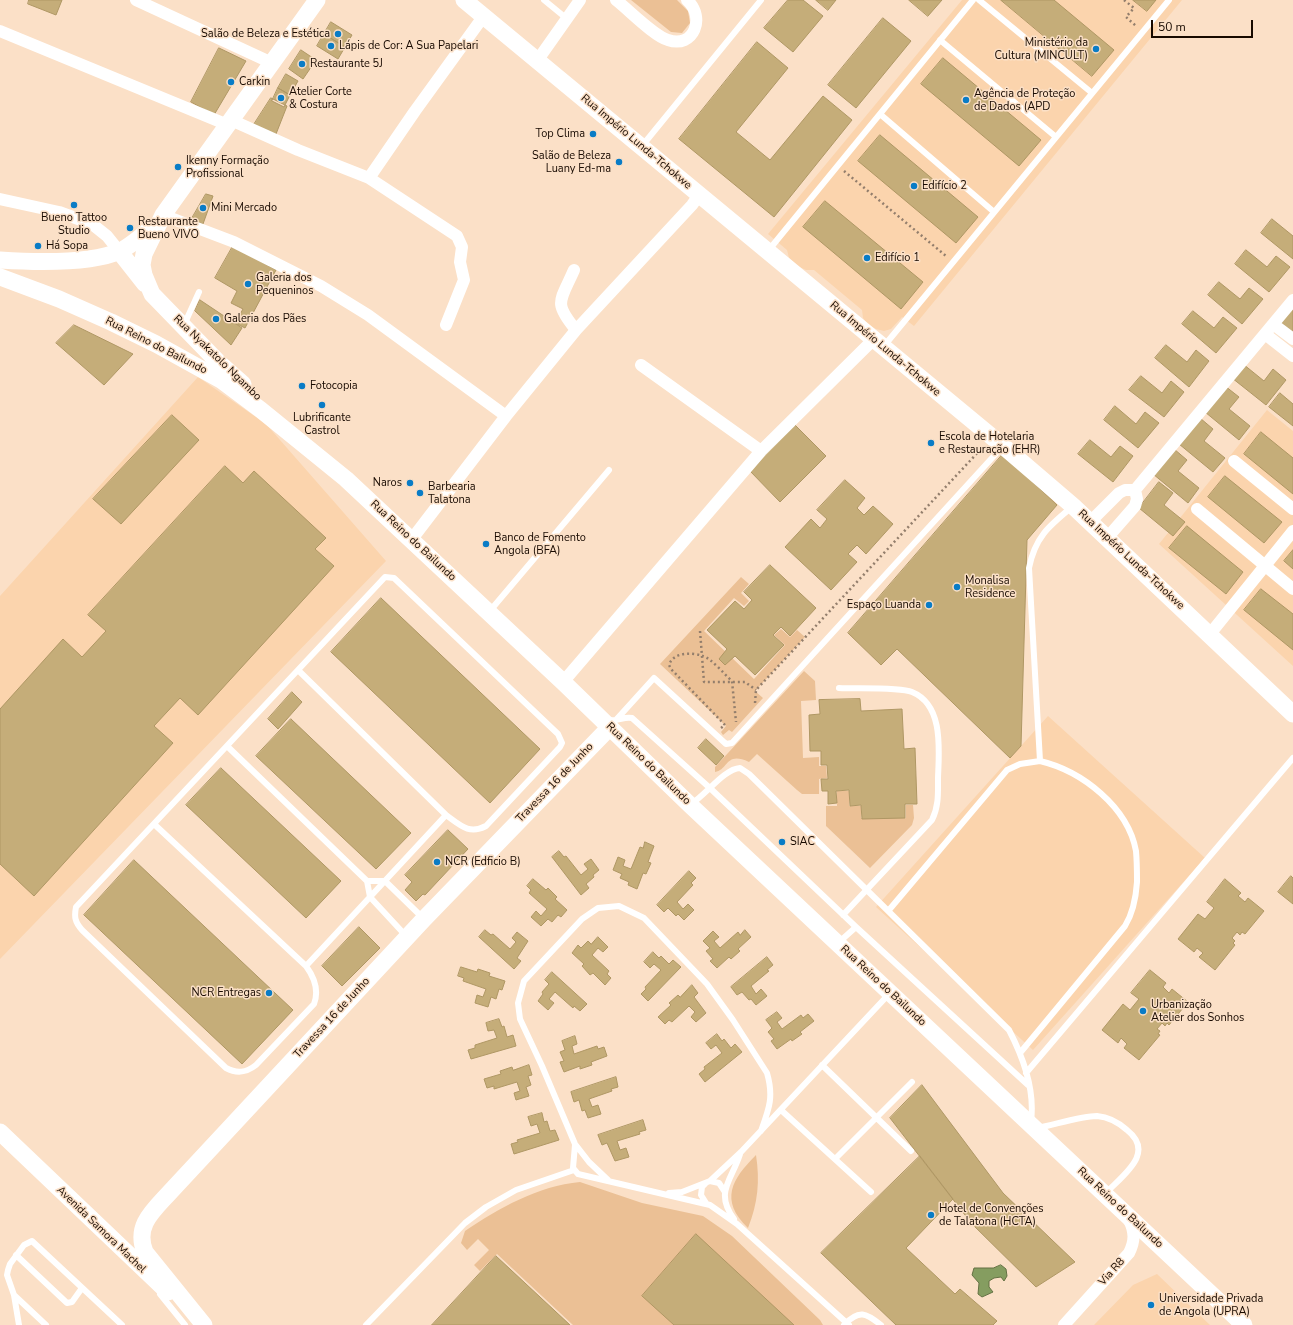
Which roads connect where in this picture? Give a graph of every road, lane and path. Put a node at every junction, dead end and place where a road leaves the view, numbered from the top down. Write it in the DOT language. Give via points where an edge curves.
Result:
graph roads {
  1 [pos="136,0"];
  2 [pos="317,0"];
  3 [pos="464,0"];
  4 [pos="544,0"];
  5 [pos="580,0"];
  6 [pos="616,0"];
  7 [pos="687,0"];
  8 [pos="761,0"];
  9 [pos="973,0"];
  10 [pos="979,0"];
  11 [pos="1124,0"];
  12 [pos="1169,0"];
  13 [pos="484,16"];
  14 [pos="1126,17"];
  15 [pos="566,18"];
  16 [pos="0,31"];
  17 [pos="940,40"];
  18 [pos="537,61"];
  19 [pos="272,63"];
  20 [pos="1092,93"];
  21 [pos="880,114"];
  22 [pos="230,123"];
  23 [pos="1056,137"];
  24 [pos="641,147"];
  25 [pos="369,178"];
  26 [pos="854,179"];
  27 [pos="699,195"];
  28 [pos="0,199"];
  29 [pos="994,212"];
  30 [pos="163,215"];
  31 [pos="119,251"];
  32 [pos="940,251"];
  33 [pos="768,252"];
  34 [pos="0,260"];
  35 [pos="574,270"];
  36 [pos="0,277"];
  37 [pos="199,292"];
  38 [pos="152,294"];
  39 [pos="1293,300"];
  40 [pos="1273,324"];
  41 [pos="446,325"];
  42 [pos="183,326"];
  43 [pos="576,330"];
  44 [pos="1265,334"];
  45 [pos="1293,339"];
  46 [pos="878,343"];
  47 [pos="1293,356"];
  48 [pos="641,365"];
  49 [pos="506,416"];
  50 [pos="997,442"];
  51 [pos="761,451"];
  52 [pos="1234,461"];
  53 [pos="609,470"];
  54 [pos="346,479"];
  55 [pos="1135,490"];
  56 [pos="1073,506"];
  57 [pos="1197,509"];
  58 [pos="1293,509"];
  59 [pos="1090,522"];
  60 [pos="1293,531"];
  61 [pos="1107,538"];
  62 [pos="412,539"];
  63 [pos="1265,566"];
  64 [pos="1293,590"];
  65 [pos="489,612"];
  66 [pos="700,631"];
  67 [pos="1210,634"];
  68 [pos="703,656"];
  69 [pos="299,671"];
  70 [pos="732,681"];
  71 [pos="563,682"];
  72 [pos="839,688"];
  73 [pos="756,690"];
  74 [pos="751,708"];
  75 [pos="1293,714"];
  76 [pos="741,717"];
  77 [pos="608,722"];
  78 [pos="736,722"];
  79 [pos="733,727"];
  80 [pos="719,733"];
  81 [pos="228,746"];
  82 [pos="1293,758"];
  83 [pos="1040,761"];
  84 [pos="712,788"];
  85 [pos="690,805"];
  86 [pos="446,815"];
  87 [pos="154,824"];
  88 [pos="368,881"];
  89 [pos="385,881"];
  90 [pos="866,888"];
  91 [pos="370,897"];
  92 [pos="888,910"];
  93 [pos="843,915"];
  94 [pos="424,919"];
  95 [pos="856,927"];
  96 [pos="407,937"];
  97 [pos="838,944"];
  98 [pos="306,966"];
  99 [pos="890,992"];
  100 [pos="1020,1053"];
  101 [pos="822,1065"];
  102 [pos="1026,1074"];
  103 [pos="912,1082"];
  104 [pos="1028,1085"];
  105 [pos="781,1110"];
  106 [pos="876,1118"];
  107 [pos="1033,1126"];
  108 [pos="0,1132"];
  109 [pos="761,1132"];
  110 [pos="0,1141"];
  111 [pos="575,1144"];
  112 [pos="911,1151"];
  113 [pos="741,1152"];
  114 [pos="27,1158"];
  115 [pos="835,1159"];
  116 [pos="588,1161"];
  117 [pos="574,1167"];
  118 [pos="582,1175"];
  119 [pos="608,1180"];
  120 [pos="708,1183"];
  121 [pos="871,1192"];
  122 [pos="664,1193"];
  123 [pos="724,1194"];
  124 [pos="1105,1194"];
  125 [pos="708,1204"];
  126 [pos="1123,1211"];
  127 [pos="737,1224"];
  128 [pos="16,1255"];
  129 [pos="137,1265"];
  130 [pos="82,1288"];
  131 [pos="14,1295"];
  132 [pos="846,1324"];
  133 [pos="18,1325"];
  134 [pos="46,1325"];
  135 [pos="122,1325"];
  136 [pos="185,1325"];
  137 [pos="205,1325"];
  138 [pos="366,1325"];
  139 [pos="881,1325"];
  140 [pos="1064,1325"];
  141 [pos="1244,1325"];
  1 -- 19 [label="street"];
  2 -- 19 [label="main road, Rua Nyakatolo Ngambo"];
  3 -- 13 [label="main road, Rua Império Lunda-Tchokwe"];
  4 -- 15 [label="lane"];
  5 -- 15 [label="street"];
  6 -- 7 [label="street" via="660,36 673,42 688,38 696,26 696,12"];
  8 -- 24 [label="lane"];
  9 -- 17 [label="lane"];
  10 -- 20 [label="lane"];
  11 -- 14 [label="path" via="1134,8"];
  12 -- 20 [label="lane"];
  13 -- 18 [label="main road, Rua Império Lunda-Tchokwe"];
  13 -- 25 [label="street"];
  15 -- 18 [label="street"];
  16 -- 22 [label="street"];
  17 -- 21 [label="lane"];
  17 -- 23 [label="lane"];
  18 -- 24 [label="main road, Rua Império Lunda-Tchokwe"];
  19 -- 22 [label="main road, Rua Nyakatolo Ngambo"];
  20 -- 23 [label="lane"];
  21 -- 29 [label="lane"];
  21 -- 33 [label="lane"];
  22 -- 25 [label="street"];
  22 -- 30 [label="main road, Rua Nyakatolo Ngambo"];
  23 -- 29 [label="lane"];
  24 -- 27 [label="main road, Rua Império Lunda-Tchokwe"];
  25 -- 41 [label="street" via="461,240 460,262 464,280"];
  26 -- 32 [label="path"];
  27 -- 33 [label="main road, Rua Império Lunda-Tchokwe"];
  27 -- 43 [label="street"];
  28 -- 31 [label="street" via="59,212 92,224 107,236"];
  29 -- 46 [label="lane"];
  30 -- 31 [label="main road, Rua Nyakatolo Ngambo" via="140,238"];
  30 -- 38 [label="main road, Rua Nyakatolo Ngambo" via="144,254 142,265"];
  30 -- 49 [label="street" via="234,242 321,286 368,315"];
  31 -- 34 [label="main road, Rua Nyakatolo Ngambo" via="98,256 36,262"];
  31 -- 38 [label="main road"];
  33 -- 46 [label="main road, Rua Império Lunda-Tchokwe"];
  35 -- 43 [label="street" via="560,307"];
  36 -- 54 [label="main road, Rua Reino do Bailundo" via="111,322 221,380"];
  37 -- 42 [label="lane"];
  38 -- 42 [label="main road, Rua Nyakatolo Ngambo"];
  39 -- 40 [label="street"];
  40 -- 44 [label="street"];
  40 -- 45 [label="street"];
  42 -- 54 [label="main road, Rua Nyakatolo Ngambo" via="217,361"];
  43 -- 49 [label="street"];
  44 -- 47 [label="street"];
  44 -- 55 [label="street"];
  46 -- 50 [label="main road, Rua Império Lunda-Tchokwe"];
  46 -- 51 [label="street"];
  48 -- 51 [label="street"];
  49 -- 62 [label="street"];
  50 -- 56 [label="main road, Rua Império Lunda-Tchokwe"];
  50 -- 73 [label="path"];
  50 -- 77 [label="lane" via="732,743 726,744 654,678"];
  51 -- 71 [label="street"];
  52 -- 58 [label="street"];
  53 -- 65 [label="lane"];
  54 -- 62 [label="main road, Rua Reino do Bailundo"];
  55 -- 59 [label="street" via="1119,493"];
  55 -- 61 [label="street" via="1135,506"];
  56 -- 59 [label="main road, Rua Império Lunda-Tchokwe"];
  56 -- 83 [label="lane" via="1046,530 1037,542 1029,568"];
  57 -- 63 [label="street"];
  59 -- 61 [label="main road, Rua Império Lunda-Tchokwe"];
  60 -- 63 [label="street"];
  61 -- 67 [label="main road, Rua Império Lunda-Tchokwe"];
  62 -- 65 [label="main road, Rua Reino do Bailundo"];
  63 -- 64 [label="street"];
  63 -- 67 [label="street"];
  65 -- 71 [label="main road, Rua Reino do Bailundo"];
  66 -- 68 [label="path"];
  67 -- 75 [label="main road, Rua Império Lunda-Tchokwe"];
  68 -- 70 [label="path"];
  68 -- 70 [label="path" via="704,682"];
  68 -- 80 [label="path" via="682,654 674,658 669,665 724,725"];
  69 -- 81 [label="lane"];
  69 -- 86 [label="lane"];
  69 -- 86 [label="lane" via="385,577 392,576 558,734 561,739 560,748 486,826 465,830"];
  70 -- 73 [label="path" via="745,682"];
  70 -- 78 [label="path"];
  71 -- 77 [label="main road, Rua Reino do Bailundo"];
  72 -- 90 [label="lane" via="911,692 928,705 938,730 937,810 932,820"];
  73 -- 74 [label="path" via="756,703"];
  76 -- 78 [label="path"];
  77 -- 84 [label="lane" via="632,718"];
  77 -- 85 [label="main road, Rua Reino do Bailundo"];
  77 -- 94 [label="main road, Travessa 16 de Junho"];
  78 -- 79 [label="path"];
  81 -- 87 [label="lane"];
  81 -- 88 [label="lane"];
  82 -- 102 [label="lane"];
  83 -- 92 [label="lane" via="1020,764 1008,770"];
  83 -- 100 [label="lane" via="1054,764 1086,780 1119,814 1136,850 1136,890 1130,918 1125,926"];
  84 -- 85 [label="lane"];
  84 -- 90 [label="lane" via="730,770 740,768 745,771"];
  84 -- 93 [label="lane"];
  85 -- 97 [label="main road, Rua Reino do Bailundo"];
  86 -- 89 [label="lane"];
  87 -- 98 [label="lane"];
  87 -- 98 [label="lane" via="76,907 76,924 226,1068 234,1072 250,1070 314,1004 317,997 316,989 312,974"];
  88 -- 89 [label="lane"];
  88 -- 91 [label="lane"];
  89 -- 91 [label="lane"];
  89 -- 94 [label="lane"];
  90 -- 92 [label="lane"];
  90 -- 93 [label="lane"];
  91 -- 96 [label="lane"];
  91 -- 98 [label="lane"];
  92 -- 100 [label="lane" via="1009,1030"];
  93 -- 95 [label="lane"];
  94 -- 96 [label="main road, Travessa 16 de Junho"];
  95 -- 97 [label="lane"];
  95 -- 104 [label="lane"];
  96 -- 137 [label="main road, Travessa 16 de Junho" via="176,1185 143,1225 141,1237 145,1252"];
  97 -- 99 [label="main road, Rua Reino do Bailundo"];
  99 -- 101 [label="lane"];
  99 -- 107 [label="main road, Rua Reino do Bailundo"];
  100 -- 102 [label="lane"];
  101 -- 105 [label="lane"];
  101 -- 106 [label="lane"];
  102 -- 104 [label="lane"];
  103 -- 106 [label="lane"];
  104 -- 107 [label="lane"];
  105 -- 109 [label="lane"];
  105 -- 115 [label="lane"];
  106 -- 112 [label="lane"];
  106 -- 115 [label="lane"];
  107 -- 124 [label="main road, Rua Reino do Bailundo"];
  107 -- 124 [label="lane" via="1096,1116 1118,1122 1134,1135 1139,1151 1137,1159"];
  108 -- 114 [label="main road, Avenida Samora Machel"];
  109 -- 111 [label="lane" via="771,1102 767,1073 707,984 644,918 619,906 598,908 582,919 524,981 518,1003 520,1019"];
  109 -- 113 [label="lane"];
  110 -- 114 [label="main road"];
  111 -- 116 [label="lane"];
  111 -- 117 [label="lane"];
  113 -- 120 [label="lane"];
  113 -- 123 [label="lane"];
  114 -- 129 [label="main road, Avenida Samora Machel"];
  115 -- 121 [label="lane"];
  116 -- 117 [label="lane" via="580,1159"];
  116 -- 118 [label="lane" via="589,1170"];
  116 -- 119 [label="lane"];
  117 -- 118 [label="lane" via="578,1174"];
  117 -- 138 [label="lane" via="516,1190 486,1207 465,1224"];
  118 -- 119 [label="lane"];
  119 -- 122 [label="lane"];
  120 -- 122 [label="lane" via="677,1193"];
  120 -- 123 [label="lane" via="719,1183"];
  120 -- 125 [label="lane" via="702,1187 701,1195"];
  122 -- 125 [label="lane"];
  123 -- 125 [label="lane" via="720,1202"];
  123 -- 127 [label="lane" via="726,1209"];
  124 -- 126 [label="main road, Rua Reino do Bailundo"];
  125 -- 127 [label="lane"];
  126 -- 140 [label="street, Via R8" via="1134,1233 1134,1243 1129,1253"];
  126 -- 141 [label="main road, Rua Reino do Bailundo"];
  127 -- 132 [label="lane"];
  128 -- 130 [label="lane" via="28,1242 35,1242"];
  128 -- 130 [label="lane" via="67,1303 72,1302"];
  128 -- 131 [label="lane" via="10,1264 8,1276"];
  129 -- 136 [label="lane"];
  129 -- 137 [label="main road, Avenida Samora Machel"];
  130 -- 135 [label="lane"];
  131 -- 133 [label="lane"];
  131 -- 134 [label="lane"];
  132 -- 139 [label="lane" via="856,1315 863,1313"];
}
